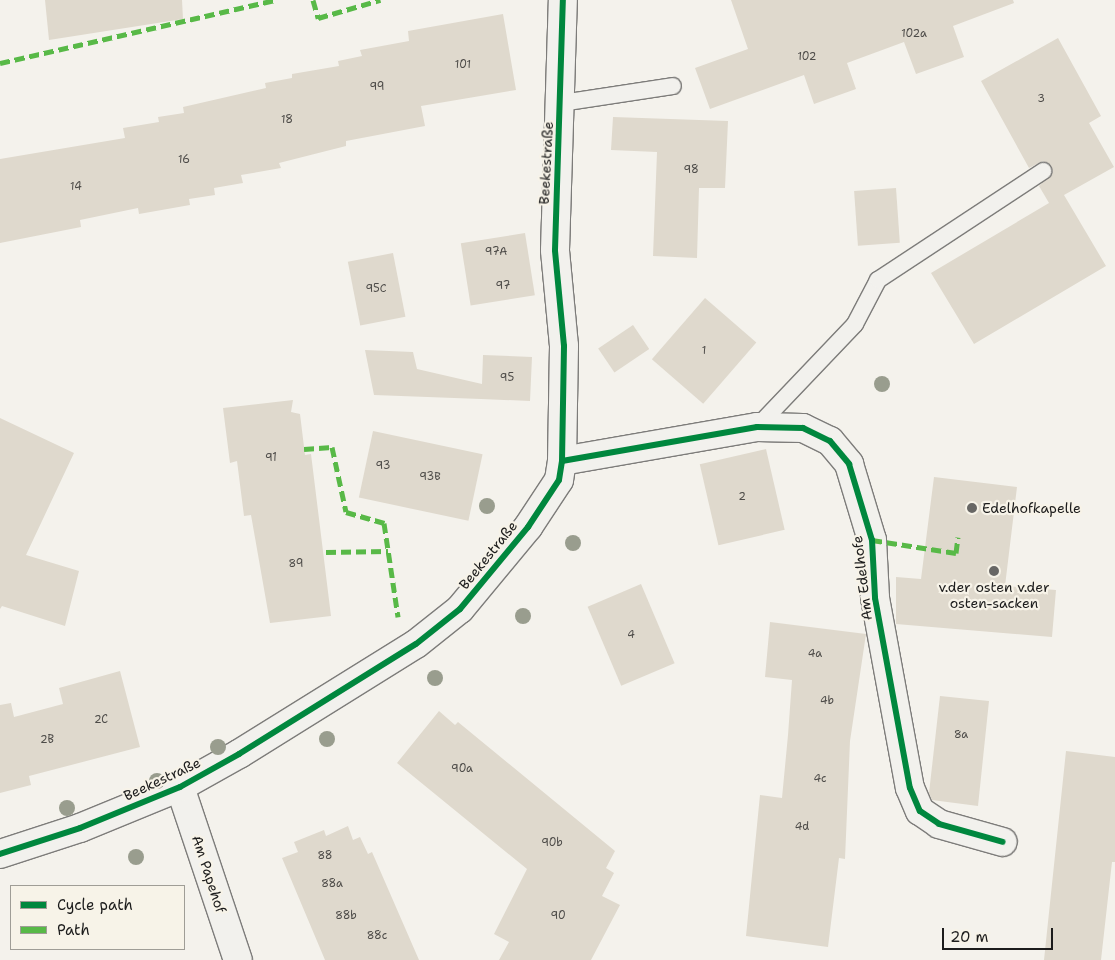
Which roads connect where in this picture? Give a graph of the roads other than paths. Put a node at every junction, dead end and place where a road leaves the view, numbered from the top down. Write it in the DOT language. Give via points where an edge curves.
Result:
graph roads {
  1 [pos="563,0"];
  2 [pos="673,86"];
  3 [pos="562,103"];
  4 [pos="1043,171"];
  5 [pos="756,427"];
  6 [pos="562,461"];
  7 [pos="180,787"];
  8 [pos="1003,842"];
  9 [pos="0,854"];
  10 [pos="238,960"];
  1 -- 3 [label="street, Beekestraße"];
  2 -- 3 [label="lane"];
  3 -- 6 [label="street, Beekestraße" via="555,250 564,346"];
  4 -- 5 [label="lane" via="878,280 855,324"];
  5 -- 6 [label="street, Am Edelhofe"];
  5 -- 8 [label="street, Am Edelhofe" via="803,428 830,441 849,464 872,540 875,598 910,788 920,811 939,824"];
  6 -- 7 [label="street, Beekestraße" via="559,480 528,527 460,609 416,644"];
  7 -- 9 [label="street, Beekestraße" via="80,828"];
  7 -- 10 [label="street, Am Papehof"];
}
